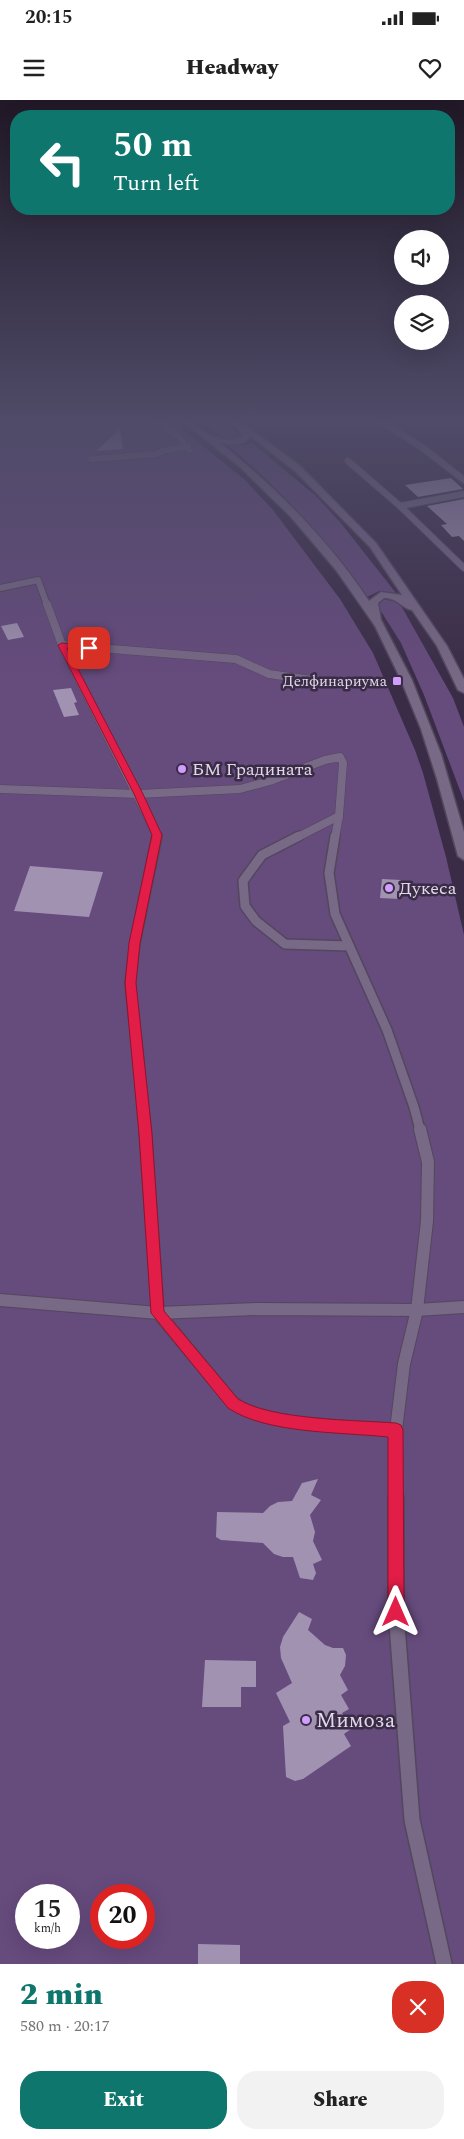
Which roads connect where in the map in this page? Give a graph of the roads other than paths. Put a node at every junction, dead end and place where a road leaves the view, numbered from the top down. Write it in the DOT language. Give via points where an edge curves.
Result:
graph roads {
  1 [pos="287,508"];
  2 [pos="336,508"];
  3 [pos="402,508"];
  4 [pos="464,568"];
  5 [pos="0,588"];
  6 [pos="426,623"];
  7 [pos="381,626"];
  8 [pos="62,645"];
  9 [pos="326,682"];
  10 [pos="464,690"];
  11 [pos="0,788"];
  12 [pos="138,794"];
  13 [pos="339,816"];
  14 [pos="464,856"];
  15 [pos="349,946"];
  16 [pos="0,1300"];
  17 [pos="464,1307"];
  18 [pos="417,1310"];
  19 [pos="158,1313"];
  20 [pos="396,1430"];
  21 [pos="444,1964"];
  1 -- 7 [label="main road" via="322,544"];
  2 -- 6 [label="main road" via="373,545"];
  3 -- 4 [label="lane"];
  5 -- 8 [label="lane" via="38,580"];
  6 -- 7 [label="main road" via="404,600 386,595 378,596 373,602"];
  6 -- 10 [label="main road" via="442,646"];
  7 -- 14 [label="main road" via="425,723 443,774"];
  8 -- 9 [label="lane" via="236,659 269,674"];
  8 -- 12 [label="lane"];
  11 -- 12 [label="lane"];
  12 -- 13 [label="lane" via="240,789 340,757 343,763"];
  12 -- 19 [label="lane" via="157,835 134,943 130,983 146,1134"];
  13 -- 15 [label="lane" via="329,873 335,914"];
  13 -- 15 [label="lane" via="262,855 243,880 245,906 256,921 285,944"];
  15 -- 18 [label="lane" via="387,1030 414,1107 428,1162 428,1221"];
  16 -- 19 [label="lane"];
  17 -- 18 [label="lane"];
  18 -- 19 [label="lane" via="258,1309"];
  18 -- 20 [label="lane" via="404,1364"];
  19 -- 20 [label="lane" via="233,1404 243,1410 278,1420"];
  20 -- 21 [label="lane" via="396,1612 412,1820"];
}
